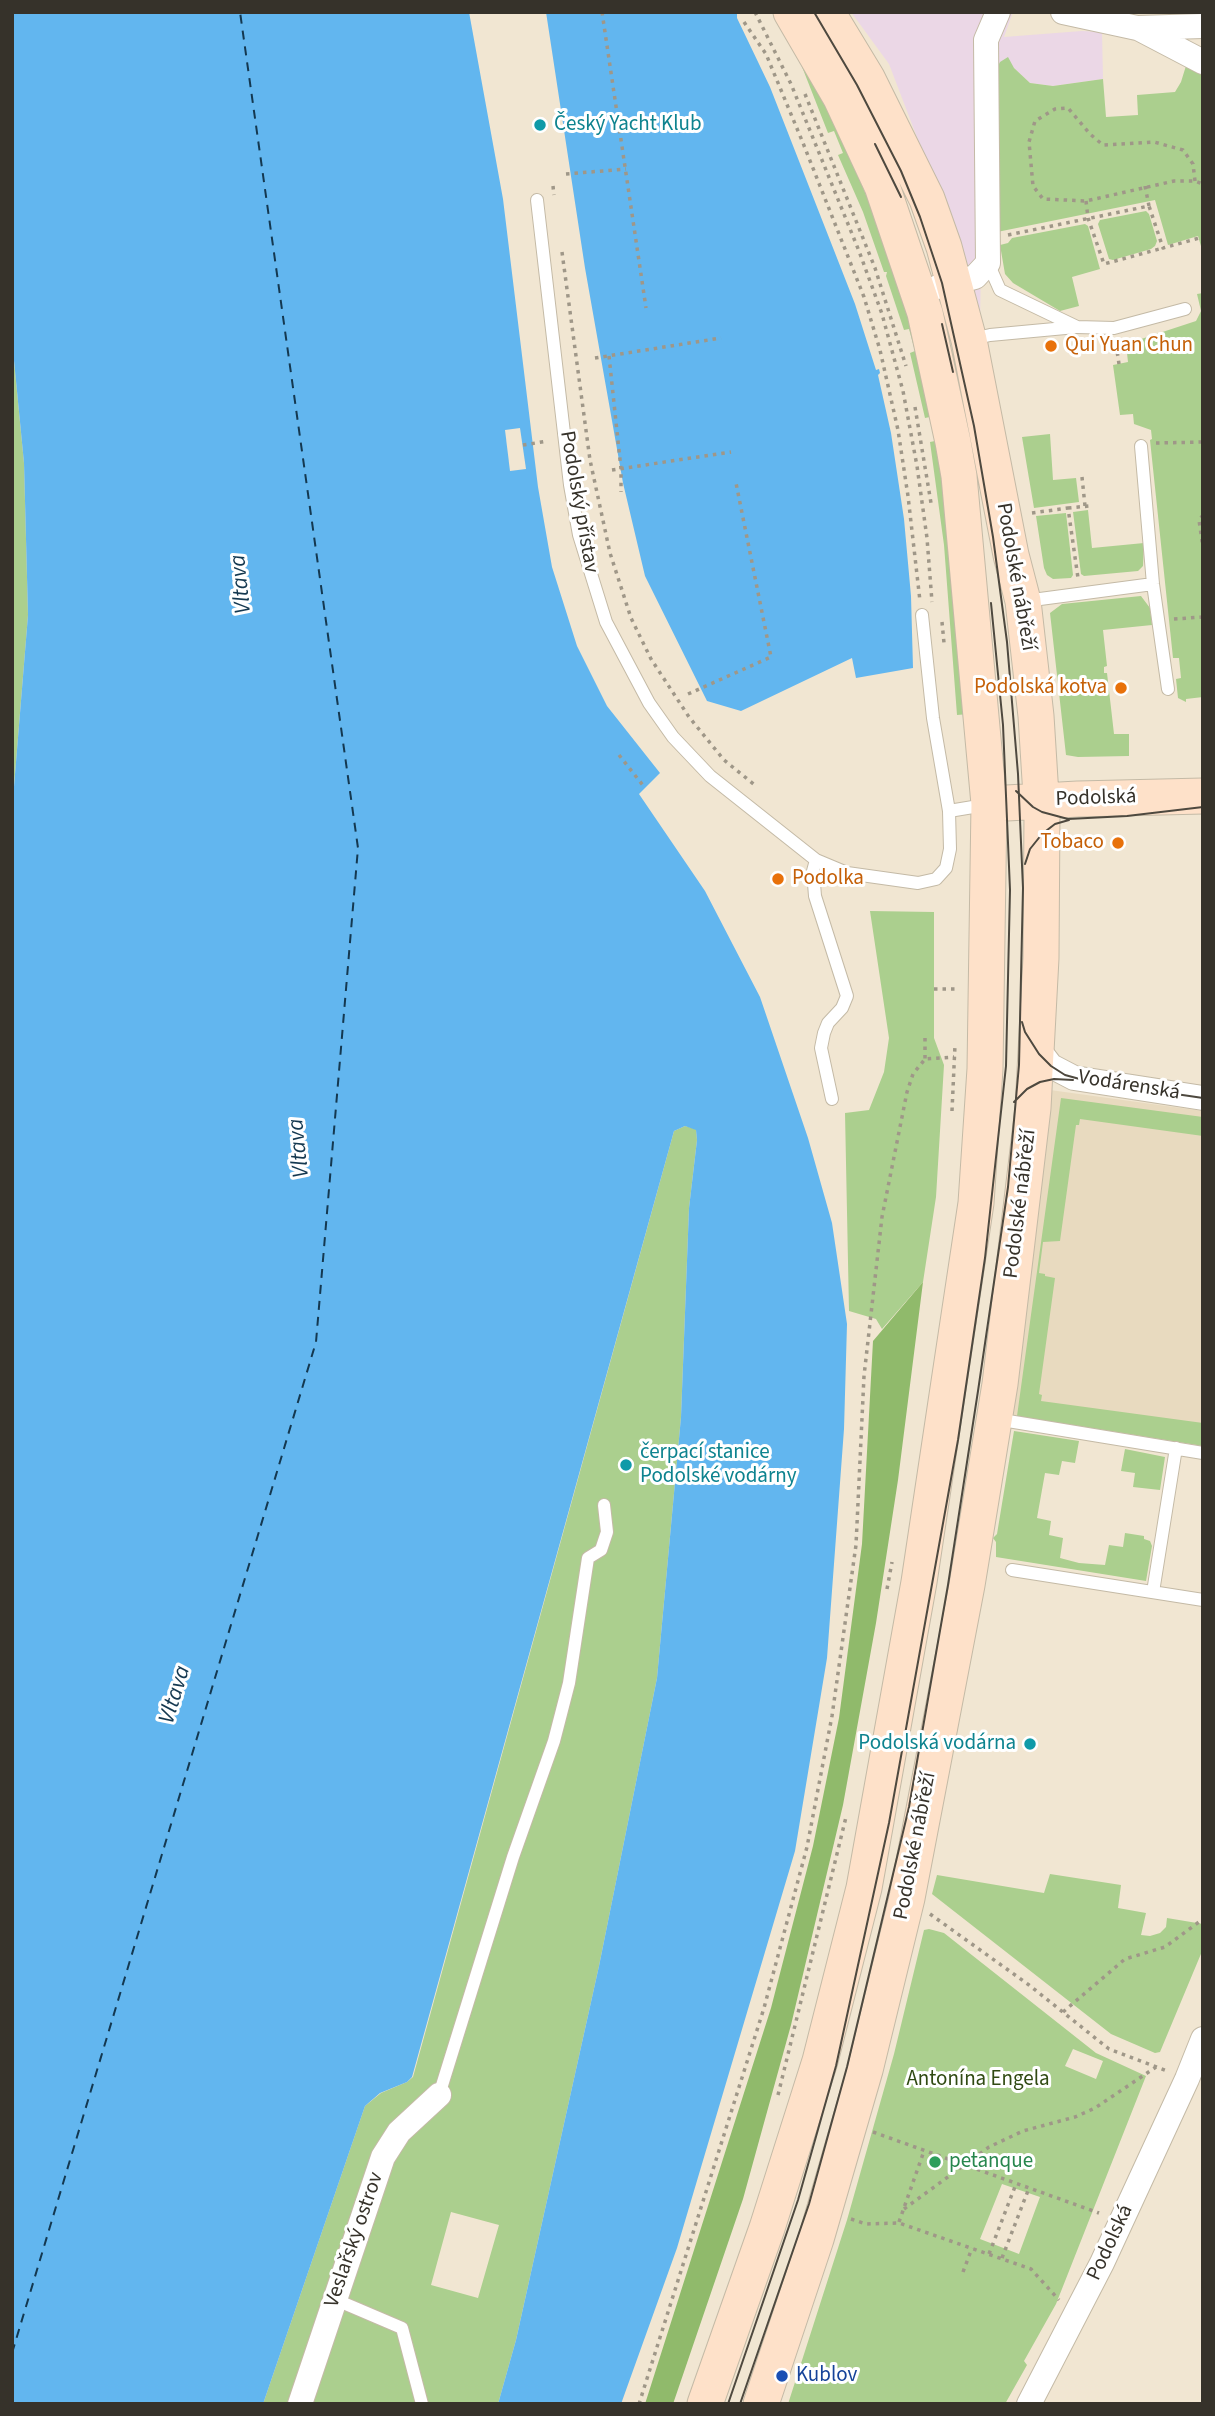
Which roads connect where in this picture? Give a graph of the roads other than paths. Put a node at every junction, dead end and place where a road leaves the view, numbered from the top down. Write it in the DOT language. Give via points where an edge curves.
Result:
graph roads {
  1 [pos="791,12"];
  2 [pos="827,12"];
  3 [pos="998,12"];
  4 [pos="1063,12"];
  5 [pos="1203,26"];
  6 [pos="1137,28"];
  7 [pos="1203,62"];
  8 [pos="537,201"];
  9 [pos="988,251"];
  10 [pos="954,283"];
  11 [pos="919,293"];
  12 [pos="1185,309"];
  13 [pos="1077,327"];
  14 [pos="969,340"];
  15 [pos="1141,446"];
  16 [pos="1153,584"];
  17 [pos="1023,601"];
  18 [pos="927,610"];
  19 [pos="1168,689"];
  20 [pos="1203,796"];
  21 [pos="1041,801"];
  22 [pos="989,804"];
  23 [pos="949,811"];
  24 [pos="816,860"];
  25 [pos="1038,1033"];
  26 [pos="1203,1098"];
  27 [pos="832,1099"];
  28 [pos="1008,1421"];
  29 [pos="1176,1448"];
  30 [pos="1203,1453"];
  31 [pos="604,1505"];
  32 [pos="1012,1570"];
  33 [pos="1153,1592"];
  34 [pos="1203,1600"];
  35 [pos="1203,2039"];
  36 [pos="1195,2082"];
  37 [pos="439,2095"];
  38 [pos="334,2300"];
  39 [pos="300,2404"];
  40 [pos="422,2404"];
  41 [pos="705,2404"];
  42 [pos="761,2404"];
  43 [pos="1029,2404"];
  1 -- 11 [label="main road, Podolské nábřeží" via="841,98 882,186"];
  2 -- 10 [label="main road, Podolské nábřeží" via="912,165"];
  3 -- 9 [label="street" via="986,40"];
  4 -- 6 [label="street"];
  5 -- 6 [label="street"];
  6 -- 7 [label="street"];
  8 -- 24 [label="lane, Podolský přístav" via="577,522 606,622 649,703 673,737 710,776"];
  9 -- 10 [label="street" via="975,277"];
  9 -- 13 [label="lane" via="1000,290"];
  10 -- 11 [label="street"];
  10 -- 14 [label="main road, Podolské nábřeží"];
  11 -- 22 [label="main road, Podolské nábřeží" via="959,477"];
  12 -- 13 [label="lane" via="1114,328"];
  13 -- 14 [label="lane"];
  14 -- 17 [label="main road, Podolské nábřeží"];
  15 -- 16 [label="lane"];
  16 -- 17 [label="lane"];
  16 -- 19 [label="lane"];
  17 -- 21 [label="main road, Podolské nábřeží"];
  18 -- 23 [label="lane, Podolský přístav" via="933,718"];
  20 -- 21 [label="main road, Podolská"];
  21 -- 22 [label="main road, Podolská"];
  21 -- 25 [label="main road, Podolské nábřeží"];
  22 -- 23 [label="lane"];
  22 -- 41 [label="main road, Podolské nábřeží" via="985,1069 976,1203 919,1582 864,1888 824,2048"];
  23 -- 24 [label="lane, Podolský přístav" via="946,868 928,882 847,873"];
  24 -- 27 [label="lane" via="815,896 847,996 828,1023 821,1048"];
  25 -- 26 [label="street, Vodárenská" via="1041,1052 1051,1066 1065,1074"];
  25 -- 42 [label="main road, Podolské nábřeží" via="1032,1121 1000,1384 907,1898 865,2070 820,2226"];
  28 -- 29 [label="lane"];
  29 -- 30 [label="lane"];
  29 -- 33 [label="lane"];
  31 -- 37 [label="lane" via="607,1532 601,1550 588,1558 569,1683 554,1741"];
  32 -- 33 [label="lane"];
  33 -- 34 [label="lane"];
  35 -- 36 [label="street, Podolská"];
  36 -- 43 [label="street, Podolská"];
  37 -- 38 [label="street, Veslařský ostrov" via="399,2132 383,2157"];
  38 -- 39 [label="street, Veslařský ostrov"];
  38 -- 40 [label="lane" via="402,2328"];
}
